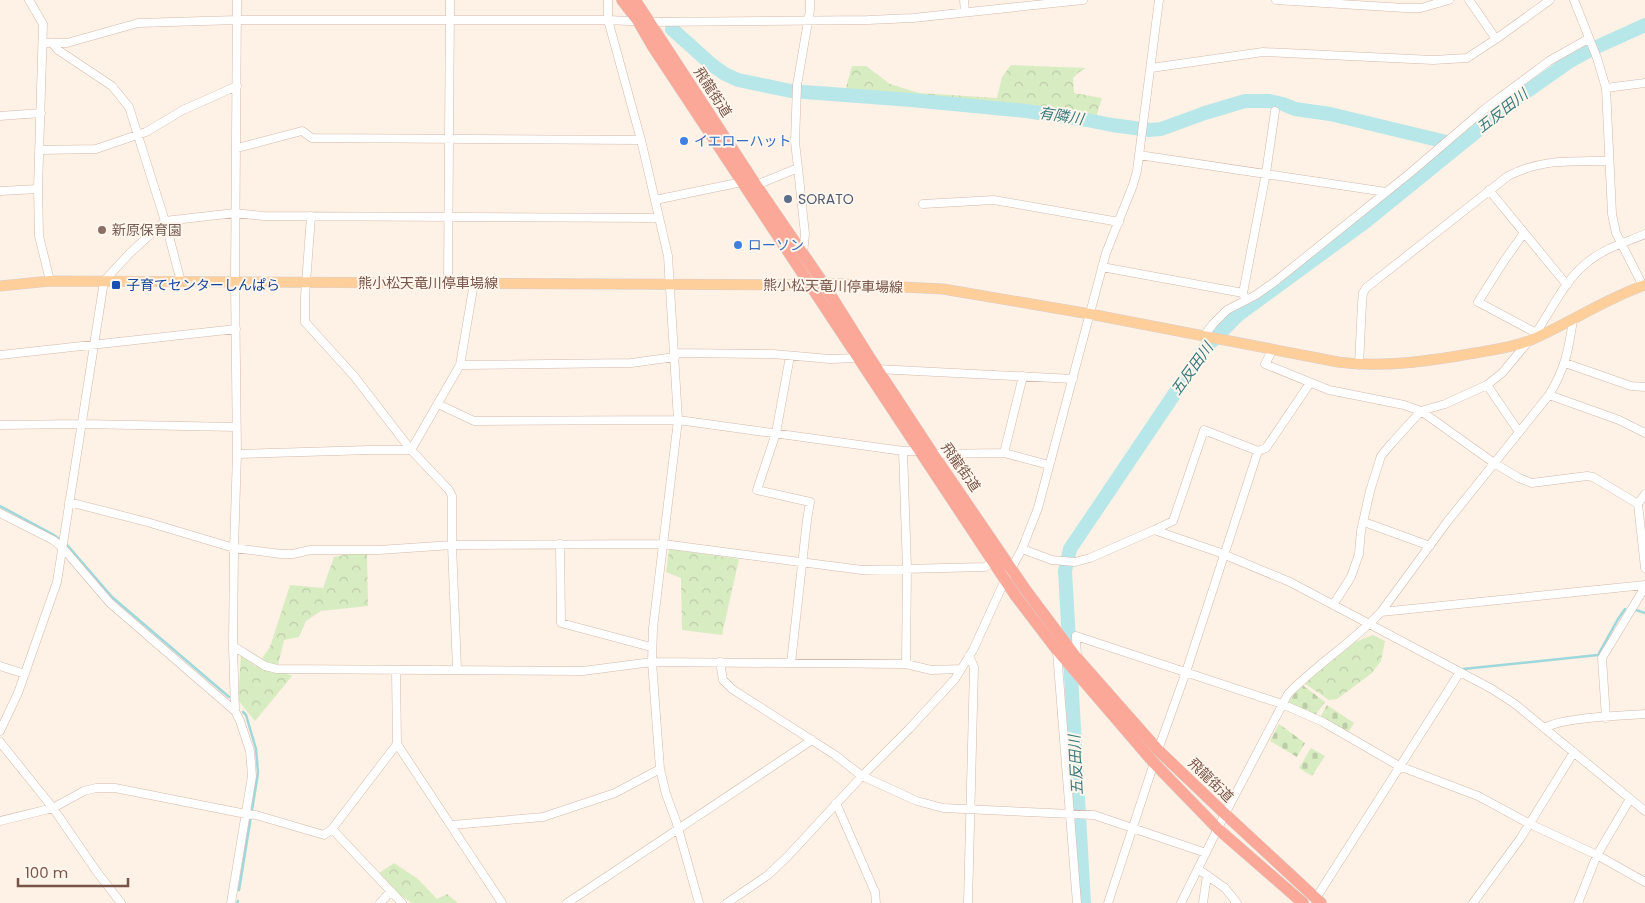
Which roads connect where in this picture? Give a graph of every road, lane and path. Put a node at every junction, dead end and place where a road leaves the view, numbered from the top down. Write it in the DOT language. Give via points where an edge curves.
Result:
graph roads {
  1 [pos="29,0"];
  2 [pos="237,0"];
  3 [pos="450,0"];
  4 [pos="608,0"];
  5 [pos="622,0"];
  6 [pos="635,0"];
  7 [pos="810,0"];
  8 [pos="964,0"];
  9 [pos="1083,0"];
  10 [pos="1159,0"];
  11 [pos="1276,0"];
  12 [pos="1448,0"];
  13 [pos="1469,0"];
  14 [pos="1550,0"];
  15 [pos="1574,0"];
  16 [pos="965,12"];
  17 [pos="237,20"];
  18 [pos="608,20"];
  19 [pos="450,21"];
  20 [pos="644,22"];
  21 [pos="808,22"];
  22 [pos="1496,39"];
  23 [pos="1588,39"];
  24 [pos="48,43"];
  25 [pos="1151,68"];
  26 [pos="1645,83"];
  27 [pos="237,86"];
  28 [pos="1606,88"];
  29 [pos="1276,111"];
  30 [pos="41,113"];
  31 [pos="0,116"];
  32 [pos="138,135"];
  33 [pos="448,138"];
  34 [pos="641,140"];
  35 [pos="237,148"];
  36 [pos="40,150"];
  37 [pos="1139,155"];
  38 [pos="1608,161"];
  39 [pos="798,168"];
  40 [pos="1266,174"];
  41 [pos="742,182"];
  42 [pos="756,185"];
  43 [pos="38,189"];
  44 [pos="1489,190"];
  45 [pos="0,191"];
  46 [pos="1386,192"];
  47 [pos="655,200"];
  48 [pos="922,204"];
  49 [pos="235,213"];
  50 [pos="311,216"];
  51 [pos="448,217"];
  52 [pos="659,218"];
  53 [pos="165,221"];
  54 [pos="1119,222"];
  55 [pos="1524,234"];
  56 [pos="1645,234"];
  57 [pos="1622,244"];
  58 [pos="803,253"];
  59 [pos="1102,267"];
  60 [pos="50,281"];
  61 [pos="104,281"];
  62 [pos="181,282"];
  63 [pos="235,282"];
  64 [pos="305,282"];
  65 [pos="448,283"];
  66 [pos="474,283"];
  67 [pos="823,283"];
  68 [pos="669,284"];
  69 [pos="1568,284"];
  70 [pos="810,285"];
  71 [pos="1644,285"];
  72 [pos="0,286"];
  73 [pos="1244,296"];
  74 [pos="1090,314"];
  75 [pos="1573,319"];
  76 [pos="236,329"];
  77 [pos="1206,336"];
  78 [pos="1535,336"];
  79 [pos="94,344"];
  80 [pos="1273,349"];
  81 [pos="0,355"];
  82 [pos="674,355"];
  83 [pos="790,356"];
  84 [pos="857,358"];
  85 [pos="1565,363"];
  86 [pos="460,365"];
  87 [pos="1359,365"];
  88 [pos="877,369"];
  89 [pos="1023,376"];
  90 [pos="1073,379"];
  91 [pos="1310,384"];
  92 [pos="1487,385"];
  93 [pos="1645,387"];
  94 [pos="1549,395"];
  95 [pos="438,404"];
  96 [pos="1421,411"];
  97 [pos="678,420"];
  98 [pos="82,424"];
  99 [pos="0,425"];
  100 [pos="236,427"];
  101 [pos="1519,432"];
  102 [pos="776,433"];
  103 [pos="1645,433"];
  104 [pos="411,450"];
  105 [pos="1258,450"];
  106 [pos="903,451"];
  107 [pos="920,451"];
  108 [pos="1004,453"];
  109 [pos="237,454"];
  110 [pos="933,454"];
  111 [pos="1494,463"];
  112 [pos="1050,465"];
  113 [pos="1645,494"];
  114 [pos="69,502"];
  115 [pos="1638,504"];
  116 [pos="0,513"];
  117 [pos="1364,522"];
  118 [pos="1154,530"];
  119 [pos="63,543"];
  120 [pos="560,544"];
  121 [pos="663,544"];
  122 [pos="452,545"];
  123 [pos="1430,546"];
  124 [pos="234,548"];
  125 [pos="1022,549"];
  126 [pos="1225,555"];
  127 [pos="803,562"];
  128 [pos="993,562"];
  129 [pos="907,568"];
  130 [pos="1645,568"];
  131 [pos="1012,570"];
  132 [pos="1005,580"];
  133 [pos="1645,586"];
  134 [pos="1333,605"];
  135 [pos="1381,612"];
  136 [pos="1369,625"];
  137 [pos="233,646"];
  138 [pos="651,647"];
  139 [pos="1059,651"];
  140 [pos="969,656"];
  141 [pos="1076,658"];
  142 [pos="652,662"];
  143 [pos="720,662"];
  144 [pos="791,663"];
  145 [pos="906,664"];
  146 [pos="0,666"];
  147 [pos="457,669"];
  148 [pos="961,669"];
  149 [pos="396,670"];
  150 [pos="1186,672"];
  151 [pos="1460,672"];
  152 [pos="25,674"];
  153 [pos="1282,704"];
  154 [pos="235,711"];
  155 [pos="1645,714"];
  156 [pos="1606,718"];
  157 [pos="1544,728"];
  158 [pos="0,731"];
  159 [pos="812,740"];
  160 [pos="0,742"];
  161 [pos="396,744"];
  162 [pos="1158,750"];
  163 [pos="1574,752"];
  164 [pos="1154,762"];
  165 [pos="1399,766"];
  166 [pos="660,769"];
  167 [pos="862,776"];
  168 [pos="1630,799"];
  169 [pos="836,803"];
  170 [pos="53,808"];
  171 [pos="971,808"];
  172 [pos="1645,811"];
  173 [pos="250,814"];
  174 [pos="1225,814"];
  175 [pos="1072,815"];
  176 [pos="0,820"];
  177 [pos="1530,824"];
  178 [pos="452,826"];
  179 [pos="332,828"];
  180 [pos="677,828"];
  181 [pos="1134,829"];
  182 [pos="1218,829"];
  183 [pos="1206,853"];
  184 [pos="1597,855"];
  185 [pos="1198,869"];
  186 [pos="1207,875"];
  187 [pos="1645,882"];
  188 [pos="391,891"];
  189 [pos="1318,900"];
  190 [pos="121,903"];
  191 [pos="231,903"];
  192 [pos="380,903"];
  193 [pos="402,903"];
  194 [pos="502,903"];
  195 [pos="567,903"];
  196 [pos="699,903"];
  197 [pos="727,903"];
  198 [pos="876,903"];
  199 [pos="968,903"];
  200 [pos="1078,903"];
  201 [pos="1108,903"];
  202 [pos="1181,903"];
  203 [pos="1203,903"];
  204 [pos="1237,903"];
  205 [pos="1303,903"];
  206 [pos="1473,903"];
  207 [pos="1578,903"];
  1 -- 24 [label="street" via="43,24"];
  2 -- 17 [label="street"];
  3 -- 19 [label="street"];
  4 -- 18 [label="street"];
  5 -- 20 [label="highway, 飛龍街道"];
  6 -- 20 [label="highway, 飛龍街道"];
  7 -- 21 [label="street"];
  8 -- 16 [label="street"];
  9 -- 16 [label="street"];
  10 -- 25 [label="street"];
  11 -- 12 [label="street" via="1405,8 1420,8"];
  13 -- 22 [label="street"];
  14 -- 22 [label="street"];
  15 -- 23 [label="street"];
  16 -- 21 [label="street" via="913,18"];
  17 -- 19 [label="street"];
  17 -- 24 [label="street" via="138,23 67,43"];
  17 -- 27 [label="street"];
  18 -- 19 [label="street"];
  18 -- 20 [label="street"];
  18 -- 34 [label="street"];
  19 -- 33 [label="street"];
  20 -- 21 [label="street"];
  20 -- 41 [label="highway, 飛龍街道" via="653,47"];
  20 -- 42 [label="highway, 飛龍街道"];
  21 -- 39 [label="street" via="796,98"];
  22 -- 25 [label="street" via="1467,58 1433,60 1263,52"];
  23 -- 28 [label="street"];
  23 -- 46 [label="street" via="1549,61 1486,108"];
  24 -- 30 [label="street"];
  24 -- 32 [label="street" via="112,86 129,107"];
  25 -- 37 [label="street"];
  26 -- 28 [label="street"];
  27 -- 32 [label="street"];
  27 -- 35 [label="street"];
  28 -- 38 [label="street"];
  29 -- 40 [label="street"];
  30 -- 31 [label="street"];
  30 -- 36 [label="street"];
  32 -- 36 [label="street" via="96,149"];
  32 -- 53 [label="street"];
  33 -- 34 [label="street"];
  33 -- 35 [label="street" via="312,138 302,131"];
  33 -- 51 [label="street"];
  34 -- 47 [label="street"];
  35 -- 49 [label="street"];
  36 -- 43 [label="street"];
  37 -- 40 [label="street"];
  37 -- 54 [label="street" via="1133,185"];
  38 -- 44 [label="street" via="1540,163 1516,172"];
  38 -- 57 [label="street" via="1612,214"];
  39 -- 42 [label="street"];
  39 -- 58 [label="street" via="805,234"];
  40 -- 46 [label="street"];
  40 -- 73 [label="street"];
  41 -- 47 [label="street"];
  41 -- 70 [label="highway, 飛龍街道"];
  42 -- 58 [label="highway, 飛龍街道"];
  43 -- 45 [label="street"];
  43 -- 60 [label="street" via="39,236"];
  44 -- 55 [label="street"];
  44 -- 87 [label="street" via="1366,288 1362,303"];
  46 -- 73 [label="street" via="1277,280 1256,295"];
  47 -- 52 [label="street"];
  48 -- 54 [label="street" via="994,200"];
  49 -- 50 [label="street"];
  49 -- 53 [label="street"];
  49 -- 63 [label="street"];
  50 -- 51 [label="street"];
  50 -- 64 [label="street"];
  51 -- 52 [label="street"];
  51 -- 65 [label="street"];
  52 -- 68 [label="street" via="668,256"];
  53 -- 61 [label="street"];
  53 -- 62 [label="street"];
  54 -- 59 [label="street"];
  55 -- 69 [label="street"];
  55 -- 78 [label="street" via="1478,302"];
  56 -- 57 [label="street"];
  57 -- 69 [label="street" via="1590,259"];
  57 -- 71 [label="street"];
  58 -- 67 [label="highway, 飛龍街道"];
  59 -- 73 [label="street"];
  59 -- 74 [label="street"];
  60 -- 61 [label="main road, 熊小松天竜川停車場線"];
  60 -- 72 [label="main road, 熊小松天竜川停車場線"];
  61 -- 62 [label="main road, 熊小松天竜川停車場線"];
  61 -- 79 [label="street"];
  62 -- 63 [label="main road, 熊小松天竜川停車場線"];
  63 -- 64 [label="main road, 熊小松天竜川停車場線"];
  63 -- 76 [label="street"];
  64 -- 65 [label="main road, 熊小松天竜川停車場線"];
  64 -- 104 [label="street" via="306,322 354,376"];
  65 -- 66 [label="main road, 熊小松天竜川停車場線"];
  66 -- 68 [label="main road, 熊小松天竜川停車場線"];
  66 -- 86 [label="street"];
  67 -- 70 [label="main road, 熊小松天竜川停車場線"];
  67 -- 74 [label="main road, 熊小松天竜川停車場線" via="943,289"];
  67 -- 88 [label="highway, 飛龍街道"];
  68 -- 70 [label="main road, 熊小松天竜川停車場線"];
  68 -- 82 [label="street"];
  69 -- 78 [label="street"];
  70 -- 84 [label="highway, 飛龍街道"];
  71 -- 75 [label="main road, 熊小松天竜川停車場線"];
  73 -- 77 [label="street" via="1218,318"];
  74 -- 77 [label="main road, 熊小松天竜川停車場線"];
  74 -- 90 [label="street"];
  75 -- 78 [label="main road, 熊小松天竜川停車場線"];
  75 -- 85 [label="street"];
  76 -- 79 [label="street"];
  76 -- 100 [label="street"];
  77 -- 80 [label="main road, 熊小松天竜川停車場線"];
  78 -- 87 [label="main road, 熊小松天竜川停車場線" via="1489,350 1444,358"];
  78 -- 92 [label="street"];
  79 -- 81 [label="street"];
  79 -- 98 [label="street"];
  80 -- 87 [label="main road, 熊小松天竜川停車場線"];
  80 -- 91 [label="street" via="1265,364"];
  82 -- 83 [label="street"];
  82 -- 86 [label="street" via="631,363"];
  82 -- 97 [label="street"];
  83 -- 84 [label="street"];
  83 -- 102 [label="street"];
  84 -- 107 [label="highway, 飛龍街道"];
  85 -- 93 [label="street" via="1631,386"];
  85 -- 94 [label="street"];
  86 -- 95 [label="street"];
  88 -- 89 [label="street"];
  88 -- 110 [label="highway, 飛龍街道"];
  89 -- 90 [label="street"];
  89 -- 108 [label="street"];
  90 -- 112 [label="street"];
  91 -- 96 [label="street"];
  91 -- 105 [label="street" via="1266,448"];
  92 -- 96 [label="street"];
  92 -- 101 [label="street"];
  94 -- 101 [label="street"];
  94 -- 103 [label="street" via="1619,420"];
  95 -- 97 [label="street" via="474,421"];
  95 -- 104 [label="street"];
  96 -- 111 [label="street"];
  96 -- 117 [label="street" via="1382,456"];
  97 -- 102 [label="street"];
  97 -- 121 [label="street"];
  98 -- 99 [label="street"];
  98 -- 100 [label="street"];
  98 -- 114 [label="street"];
  100 -- 109 [label="street"];
  101 -- 111 [label="street"];
  102 -- 106 [label="street"];
  102 -- 127 [label="street" via="757,490 810,502"];
  104 -- 109 [label="street"];
  104 -- 122 [label="street" via="452,496"];
  105 -- 118 [label="street" via="1204,430 1173,520"];
  105 -- 126 [label="street"];
  106 -- 107 [label="street"];
  106 -- 129 [label="street"];
  107 -- 128 [label="highway, 飛龍街道"];
  108 -- 110 [label="street"];
  108 -- 112 [label="street"];
  109 -- 124 [label="street"];
  110 -- 131 [label="highway, 飛龍街道"];
  111 -- 115 [label="street" via="1532,482 1593,477"];
  111 -- 123 [label="street"];
  112 -- 125 [label="street"];
  113 -- 115 [label="street"];
  114 -- 119 [label="street"];
  114 -- 124 [label="street"];
  115 -- 130 [label="street"];
  116 -- 119 [label="street"];
  117 -- 123 [label="street"];
  117 -- 134 [label="street" via="1351,577"];
  118 -- 125 [label="street" via="1090,558 1071,562"];
  118 -- 126 [label="street"];
  119 -- 152 [label="street" via="57,582"];
  119 -- 154 [label="street" via="110,603"];
  120 -- 121 [label="street"];
  120 -- 122 [label="street"];
  120 -- 138 [label="street" via="561,623"];
  121 -- 127 [label="street"];
  121 -- 138 [label="street"];
  122 -- 124 [label="street" via="310,550 293,554"];
  122 -- 147 [label="street"];
  123 -- 135 [label="street"];
  124 -- 137 [label="street"];
  125 -- 131 [label="street"];
  126 -- 134 [label="street" via="1290,582"];
  126 -- 150 [label="street"];
  127 -- 129 [label="street" via="862,570"];
  127 -- 144 [label="street"];
  128 -- 129 [label="street" via="985,567"];
  128 -- 132 [label="highway, 飛龍街道"];
  129 -- 145 [label="street"];
  131 -- 132 [label="street"];
  131 -- 141 [label="highway, 飛龍街道"];
  132 -- 139 [label="highway, 飛龍街道"];
  132 -- 140 [label="street"];
  133 -- 135 [label="street"];
  133 -- 156 [label="street" via="1602,658"];
  134 -- 136 [label="street"];
  135 -- 136 [label="street"];
  136 -- 151 [label="street"];
  136 -- 153 [label="street" via="1300,682"];
  137 -- 149 [label="street" via="265,666 277,669"];
  137 -- 154 [label="street"];
  138 -- 142 [label="street"];
  139 -- 164 [label="highway, 飛龍街道"];
  139 -- 175 [label="street"];
  140 -- 148 [label="street"];
  140 -- 171 [label="street" via="974,667"];
  141 -- 150 [label="street" via="1076,636"];
  141 -- 162 [label="highway, 飛龍街道"];
  142 -- 143 [label="street"];
  142 -- 147 [label="street" via="583,671"];
  142 -- 166 [label="street"];
  143 -- 144 [label="street"];
  143 -- 159 [label="street" via="723,680 732,688"];
  144 -- 145 [label="street"];
  145 -- 148 [label="street" via="931,670"];
  146 -- 152 [label="street"];
  147 -- 149 [label="street"];
  148 -- 167 [label="street" via="909,729"];
  149 -- 161 [label="street"];
  150 -- 153 [label="street"];
  150 -- 162 [label="street"];
  151 -- 157 [label="street" via="1515,704"];
  151 -- 165 [label="street"];
  152 -- 158 [label="street"];
  153 -- 165 [label="street" via="1323,722"];
  153 -- 174 [label="street"];
  154 -- 173 [label="street" via="250,751"];
  155 -- 156 [label="street"];
  156 -- 157 [label="street" via="1551,724"];
  157 -- 163 [label="street"];
  159 -- 167 [label="street"];
  159 -- 180 [label="street"];
  160 -- 170 [label="street"];
  161 -- 178 [label="street"];
  161 -- 179 [label="street"];
  162 -- 174 [label="highway, 飛龍街道"];
  163 -- 168 [label="street"];
  163 -- 177 [label="street"];
  164 -- 181 [label="street"];
  164 -- 182 [label="highway, 飛龍街道"];
  165 -- 177 [label="street" via="1478,796"];
  165 -- 189 [label="street"];
  166 -- 178 [label="street" via="615,793 543,816"];
  166 -- 180 [label="street"];
  167 -- 169 [label="street"];
  167 -- 171 [label="street" via="917,801 943,808"];
  168 -- 172 [label="street"];
  168 -- 184 [label="street"];
  169 -- 197 [label="street" via="768,876"];
  169 -- 198 [label="street" via="875,892"];
  170 -- 173 [label="street" via="84,791 115,788"];
  170 -- 176 [label="street"];
  170 -- 190 [label="street"];
  171 -- 175 [label="street"];
  171 -- 199 [label="street"];
  173 -- 179 [label="street" via="324,835"];
  173 -- 191 [label="street"];
  174 -- 182 [label="street"];
  174 -- 189 [label="highway, 飛龍街道"];
  175 -- 181 [label="street" via="1094,815"];
  175 -- 200 [label="street"];
  177 -- 184 [label="street"];
  177 -- 206 [label="street"];
  178 -- 194 [label="street"];
  179 -- 188 [label="street"];
  180 -- 195 [label="street"];
  180 -- 196 [label="street"];
  181 -- 183 [label="street"];
  181 -- 201 [label="street"];
  182 -- 183 [label="street"];
  182 -- 205 [label="highway, 飛龍街道"];
  183 -- 185 [label="street"];
  184 -- 187 [label="street"];
  184 -- 207 [label="street"];
  185 -- 186 [label="street"];
  185 -- 202 [label="street"];
  186 -- 203 [label="street"];
  186 -- 204 [label="street" via="1225,888"];
  188 -- 192 [label="street"];
  188 -- 193 [label="street"];
}
